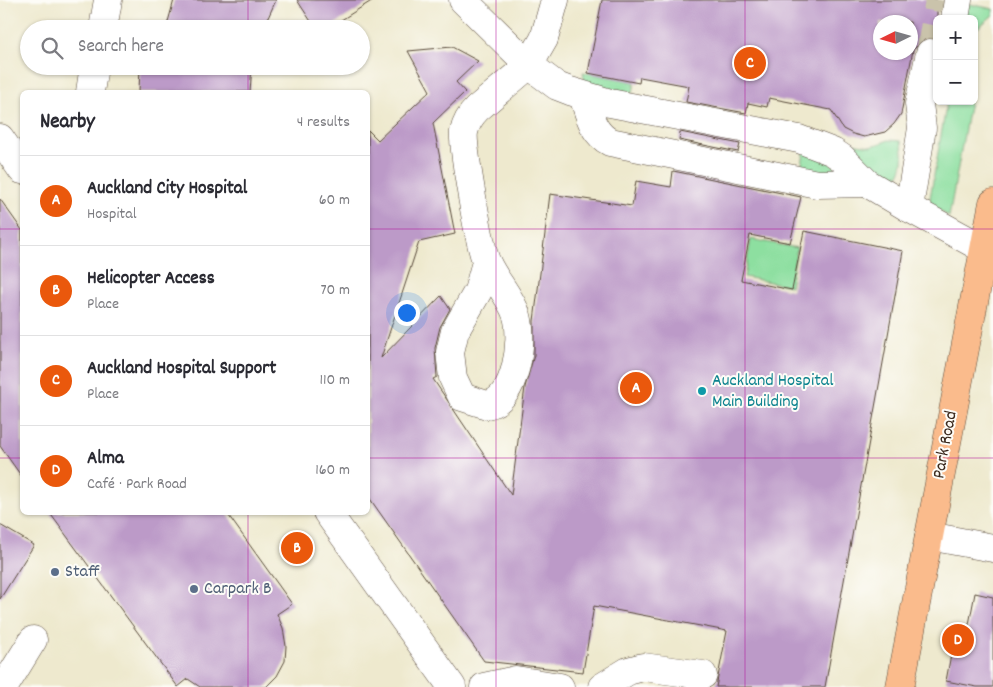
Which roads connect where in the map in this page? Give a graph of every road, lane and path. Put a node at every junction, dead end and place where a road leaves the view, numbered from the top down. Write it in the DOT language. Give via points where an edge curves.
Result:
graph roads {
  1 [pos="108,0"];
  2 [pos="463,0"];
  3 [pos="555,0"];
  4 [pos="958,0"];
  5 [pos="956,15"];
  6 [pos="105,20"];
  7 [pos="930,53"];
  8 [pos="529,64"];
  9 [pos="93,75"];
  10 [pos="90,90"];
  11 [pos="583,96"];
  12 [pos="938,105"];
  13 [pos="922,128"];
  14 [pos="0,138"];
  15 [pos="20,167"];
  16 [pos="867,182"];
  17 [pos="993,203"];
  18 [pos="909,208"];
  19 [pos="984,249"];
  20 [pos="486,262"];
  21 [pos="329,515"];
  22 [pos="929,536"];
  23 [pos="993,548"];
  24 [pos="33,640"];
  25 [pos="703,675"];
  26 [pos="4,687"];
  27 [pos="452,687"];
  28 [pos="484,687"];
  29 [pos="560,687"];
  30 [pos="602,687"];
  31 [pos="900,687"];
  1 -- 6 [label="street"];
  2 -- 8 [label="street"];
  3 -- 8 [label="street" via="544,39"];
  4 -- 5 [label="street"];
  7 -- 13 [label="street" via="919,104"];
  8 -- 11 [label="street" via="558,86"];
  8 -- 20 [label="street" via="471,115 464,131 465,157"];
  9 -- 10 [label="street"];
  11 -- 16 [label="street" via="812,143 842,158"];
  11 -- 16 [label="street" via="594,127 610,142 817,184"];
  12 -- 13 [label="street"];
  13 -- 18 [label="street"];
  14 -- 15 [label="street"];
  16 -- 18 [label="street"];
  17 -- 19 [label="main road, Park Road"];
  18 -- 19 [label="street"];
  19 -- 22 [label="main road, Park Road"];
  21 -- 27 [label="street"];
  22 -- 23 [label="street"];
  22 -- 31 [label="main road, Park Road"];
  24 -- 26 [label="street"];
  25 -- 30 [label="street" via="643,667 628,671"];
  28 -- 29 [label="street" via="516,680"];
}
